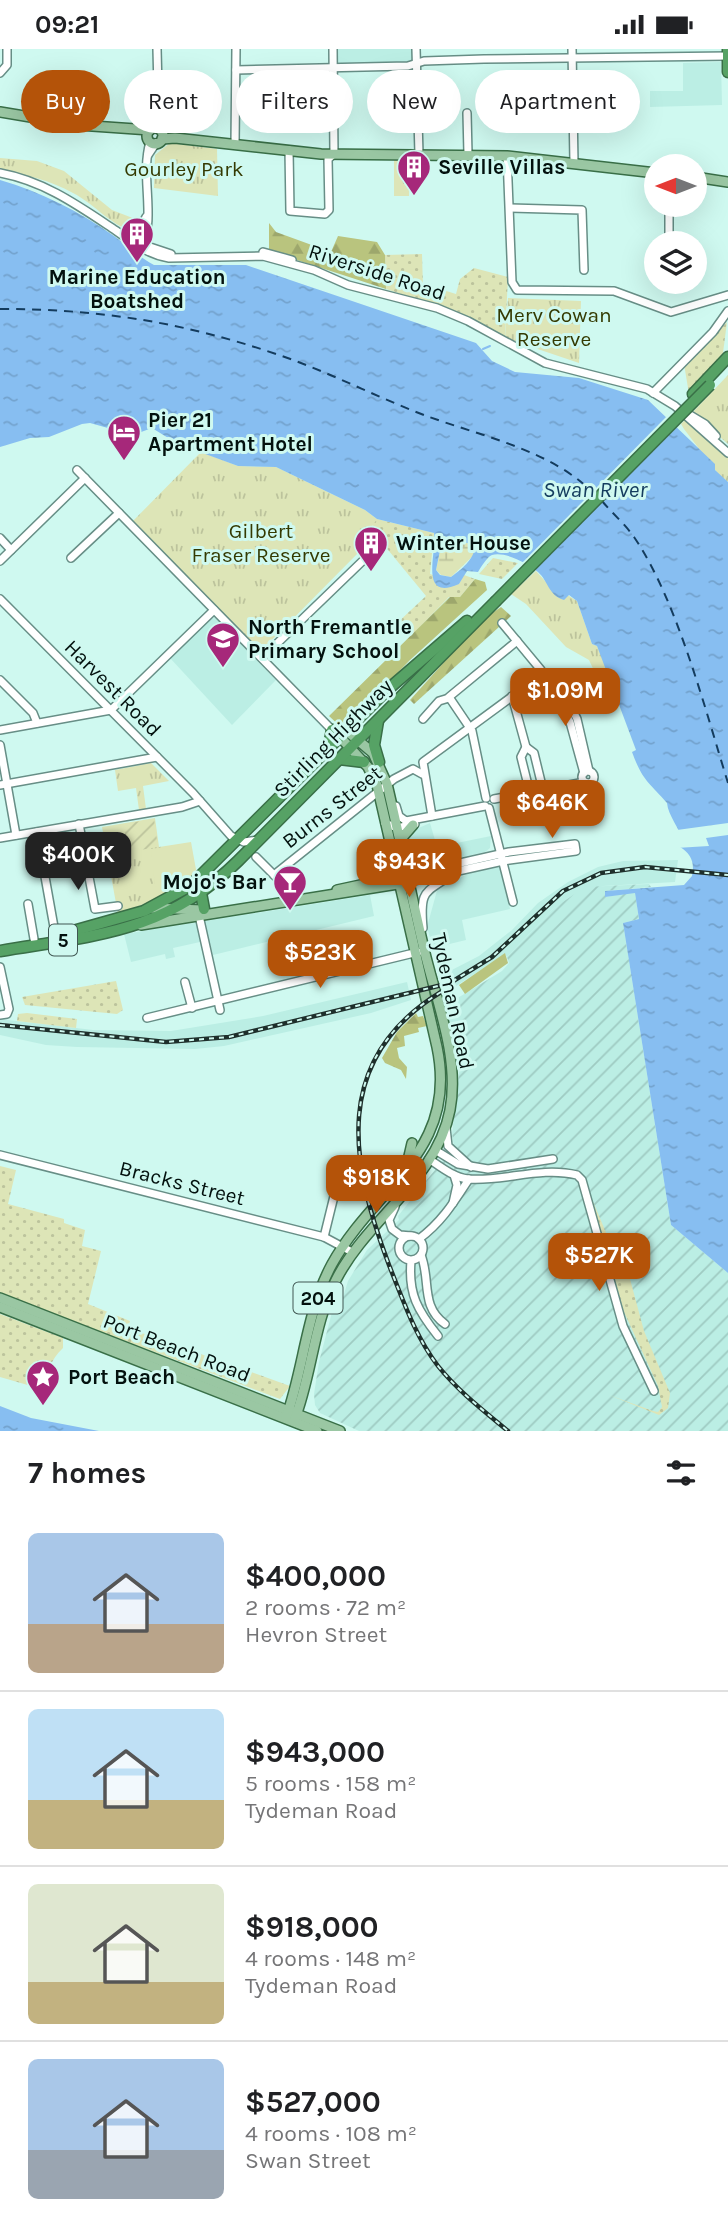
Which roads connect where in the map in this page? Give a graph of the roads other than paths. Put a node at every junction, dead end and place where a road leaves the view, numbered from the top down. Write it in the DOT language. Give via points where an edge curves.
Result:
graph roads {
  1 [pos="7,49"];
  2 [pos="157,49"];
  3 [pos="236,49"];
  4 [pos="333,49"];
  5 [pos="416,49"];
  6 [pos="484,49"];
  7 [pos="572,49"];
  8 [pos="728,49"];
  9 [pos="728,56"];
  10 [pos="484,59"];
  11 [pos="572,59"];
  12 [pos="417,64"];
  13 [pos="333,69"];
  14 [pos="236,70"];
  15 [pos="3,71"];
  16 [pos="728,72"];
  17 [pos="0,113"];
  18 [pos="467,113"];
  19 [pos="155,136"];
  20 [pos="235,144"];
  21 [pos="289,150"];
  22 [pos="334,154"];
  23 [pos="419,154"];
  24 [pos="468,154"];
  25 [pos="507,156"];
  26 [pos="574,163"];
  27 [pos="0,171"];
  28 [pos="644,172"];
  29 [pos="728,177"];
  30 [pos="707,179"];
  31 [pos="707,179"];
  32 [pos="728,183"];
  33 [pos="510,208"];
  34 [pos="147,213"];
  35 [pos="134,241"];
  36 [pos="142,246"];
  37 [pos="584,270"];
  38 [pos="728,295"];
  39 [pos="728,311"];
  40 [pos="728,349"];
  41 [pos="728,357"];
  42 [pos="725,368"];
  43 [pos="654,391"];
  44 [pos="728,451"];
  45 [pos="77,470"];
  46 [pos="85,478"];
  47 [pos="120,513"];
  48 [pos="0,538"];
  49 [pos="11,550"];
  50 [pos="365,557"];
  51 [pos="71,558"];
  52 [pos="0,561"];
  53 [pos="0,599"];
  54 [pos="493,600"];
  55 [pos="214,610"];
  56 [pos="502,623"];
  57 [pos="517,641"];
  58 [pos="262,658"];
  59 [pos="545,675"];
  60 [pos="0,680"];
  61 [pos="512,697"];
  62 [pos="449,698"];
  63 [pos="111,710"];
  64 [pos="423,719"];
  65 [pos="378,721"];
  66 [pos="37,723"];
  67 [pos="470,728"];
  68 [pos="0,730"];
  69 [pos="339,732"];
  70 [pos="354,744"];
  71 [pos="0,745"];
  72 [pos="526,747"];
  73 [pos="157,757"];
  74 [pos="339,759"];
  75 [pos="363,762"];
  76 [pos="379,762"];
  77 [pos="422,774"];
  78 [pos="3,785"];
  79 [pos="389,789"];
  80 [pos="543,790"];
  81 [pos="379,793"];
  82 [pos="530,793"];
  83 [pos="200,801"];
  84 [pos="489,801"];
  85 [pos="428,817"];
  86 [pos="385,823"];
  87 [pos="79,824"];
  88 [pos="413,825"];
  89 [pos="397,828"];
  90 [pos="37,832"];
  91 [pos="16,835"];
  92 [pos="0,838"];
  93 [pos="238,840"];
  94 [pos="259,840"];
  95 [pos="401,844"];
  96 [pos="509,852"];
  97 [pos="256,857"];
  98 [pos="502,857"];
  99 [pos="240,859"];
  100 [pos="455,871"];
  101 [pos="419,872"];
  102 [pos="274,875"];
  103 [pos="408,879"];
  104 [pos="398,881"];
  105 [pos="385,887"];
  106 [pos="201,893"];
  107 [pos="290,901"];
  108 [pos="513,902"];
  109 [pos="403,903"];
  110 [pos="27,904"];
  111 [pos="118,906"];
  112 [pos="152,908"];
  113 [pos="176,910"];
  114 [pos="200,912"];
  115 [pos="134,926"];
  116 [pos="54,927"];
  117 [pos="34,940"];
  118 [pos="0,945"];
  119 [pos="0,951"];
  120 [pos="425,951"];
  121 [pos="414,953"];
  122 [pos="0,967"];
  123 [pos="186,982"];
  124 [pos="218,1002"];
  125 [pos="192,1008"];
  126 [pos="220,1010"];
  127 [pos="0,1015"];
  128 [pos="147,1018"];
  129 [pos="440,1098"];
  130 [pos="446,1127"];
  131 [pos="412,1143"];
  132 [pos="0,1155"];
  133 [pos="432,1155"];
  134 [pos="553,1159"];
  135 [pos="471,1167"];
  136 [pos="536,1167"];
  137 [pos="419,1173"];
  138 [pos="404,1174"];
  139 [pos="454,1175"];
  140 [pos="469,1179"];
  141 [pos="338,1180"];
  142 [pos="452,1207"];
  143 [pos="324,1237"];
  144 [pos="415,1237"];
  145 [pos="348,1249"];
  146 [pos="421,1255"];
  147 [pos="411,1261"];
  148 [pos="0,1298"];
  149 [pos="0,1307"];
  150 [pos="445,1324"];
  151 [pos="438,1336"];
  152 [pos="303,1388"];
  153 [pos="654,1391"];
  154 [pos="291,1416"];
  155 [pos="320,1427"];
  156 [pos="340,1431"];
  1 -- 15 [label="street"];
  2 -- 19 [label="street"];
  3 -- 14 [label="street"];
  4 -- 13 [label="street"];
  5 -- 12 [label="street"];
  6 -- 10 [label="street"];
  7 -- 11 [label="street"];
  8 -- 9 [label="highway"];
  9 -- 11 [label="street"];
  9 -- 16 [label="highway"];
  10 -- 11 [label="street"];
  10 -- 12 [label="street"];
  11 -- 26 [label="street"];
  12 -- 13 [label="street"];
  12 -- 23 [label="street"];
  13 -- 14 [label="street"];
  13 -- 22 [label="street"];
  14 -- 20 [label="street"];
  17 -- 19 [label="main road"];
  18 -- 24 [label="street"];
  19 -- 20 [label="main road"];
  19 -- 34 [label="street" via="148,156"];
  20 -- 21 [label="main road"];
  21 -- 22 [label="main road"];
  21 -- 22 [label="street" via="289,207 295,214 329,209 328,159"];
  22 -- 23 [label="main road"];
  23 -- 24 [label="main road"];
  24 -- 25 [label="main road"];
  25 -- 26 [label="main road"];
  25 -- 33 [label="street"];
  26 -- 28 [label="main road"];
  27 -- 35 [label="street, Riverside Road" via="58,190"];
  29 -- 30 [label="main road"];
  31 -- 32 [label="main road"];
  33 -- 37 [label="street" via="580,208"];
  33 -- 38 [label="street" via="512,282 517,290 614,291 671,312"];
  34 -- 35 [label="street"];
  34 -- 36 [label="street"];
  35 -- 36 [label="street, Riverside Road"];
  36 -- 43 [label="street, Riverside Road" via="169,258 254,255 292,263 348,285 447,312 545,363"];
  39 -- 43 [label="street"];
  40 -- 42 [label="highway"];
  41 -- 42 [label="highway, Stirling Highway / 5"];
  42 -- 54 [label="highway, Stirling Highway / 5, bridge"];
  43 -- 44 [label="street, Riverside Road"];
  45 -- 46 [label="street"];
  46 -- 47 [label="street"];
  46 -- 49 [label="street"];
  47 -- 51 [label="street"];
  47 -- 55 [label="street"];
  48 -- 49 [label="street"];
  49 -- 52 [label="street"];
  50 -- 58 [label="street"];
  53 -- 63 [label="street, Harvest Road"];
  54 -- 65 [label="highway, Stirling Highway / 5"];
  54 -- 69 [label="highway, Stirling Highway / 5"];
  55 -- 58 [label="street"];
  55 -- 63 [label="street"];
  56 -- 57 [label="street"];
  57 -- 59 [label="street"];
  57 -- 62 [label="street"];
  58 -- 69 [label="street"];
  59 -- 61 [label="street"];
  59 -- 80 [label="street" via="555,674 577,719 585,775 574,783"];
  60 -- 66 [label="street"];
  61 -- 67 [label="street"];
  61 -- 72 [label="street"];
  62 -- 64 [label="street" via="439,701"];
  62 -- 67 [label="street"];
  63 -- 66 [label="street"];
  63 -- 73 [label="street, Harvest Road"];
  65 -- 70 [label="highway, Stirling Highway / 5"];
  65 -- 76 [label="highway" via="374,745"];
  66 -- 68 [label="street"];
  67 -- 77 [label="street" via="424,761"];
  67 -- 84 [label="street"];
  69 -- 70 [label="main road, Tydeman Road"];
  69 -- 93 [label="highway, Stirling Highway / 5" via="327,750"];
  70 -- 74 [label="highway, Stirling Highway / 5"];
  70 -- 75 [label="main road, Tydeman Road / 204"];
  70 -- 76 [label="main road, Tydeman Road / 204"];
  71 -- 78 [label="street"];
  72 -- 80 [label="street" via="534,753"];
  72 -- 82 [label="street" via="521,757"];
  73 -- 78 [label="street"];
  73 -- 83 [label="street, Harvest Road"];
  74 -- 75 [label="highway"];
  74 -- 94 [label="highway, Stirling Highway / 5"];
  75 -- 81 [label="main road, Tydeman Road / 204"];
  76 -- 79 [label="main road, Tydeman Road / 204"];
  77 -- 79 [label="street, Burns Street" via="414,769"];
  77 -- 85 [label="street"];
  78 -- 91 [label="street"];
  79 -- 81 [label="street, Burns Street"];
  79 -- 85 [label="street" via="400,818"];
  79 -- 89 [label="main road, Tydeman Road / 204"];
  80 -- 82 [label="street"];
  81 -- 86 [label="main road, Tydeman Road / 204"];
  81 -- 102 [label="street, Burns Street"];
  82 -- 84 [label="street"];
  83 -- 87 [label="street"];
  83 -- 93 [label="street, Harvest Road"];
  84 -- 85 [label="street"];
  84 -- 96 [label="street" via="499,838"];
  84 -- 98 [label="street"];
  85 -- 88 [label="street"];
  86 -- 89 [label="street"];
  86 -- 104 [label="main road, Tydeman Road / 204"];
  87 -- 90 [label="street"];
  87 -- 111 [label="street" via="95,909"];
  88 -- 89 [label="street"];
  88 -- 95 [label="main road"];
  89 -- 95 [label="main road, Tydeman Road / 204"];
  90 -- 91 [label="street"];
  90 -- 116 [label="street"];
  91 -- 92 [label="street"];
  93 -- 94 [label="street"];
  93 -- 99 [label="street"];
  93 -- 112 [label="highway, Stirling Highway / 5" via="190,886"];
  94 -- 99 [label="highway, Stirling Highway / 5"];
  95 -- 101 [label="street"];
  95 -- 103 [label="main road, Tydeman Road / 204"];
  96 -- 98 [label="street"];
  96 -- 98 [label="street" via="575,845 576,851"];
  97 -- 102 [label="street"];
  98 -- 100 [label="street"];
  98 -- 101 [label="street"];
  98 -- 108 [label="street"];
  99 -- 106 [label="highway, Stirling Highway / 5"];
  100 -- 103 [label="street"];
  100 -- 120 [label="street" via="433,884 423,900"];
  101 -- 103 [label="street"];
  102 -- 107 [label="street" via="287,888"];
  103 -- 104 [label="main road"];
  103 -- 120 [label="main road, Tydeman Road / 204"];
  104 -- 105 [label="main road"];
  104 -- 107 [label="main road"];
  104 -- 109 [label="main road, Tydeman Road / 204"];
  105 -- 107 [label="main road"];
  105 -- 109 [label="main road"];
  106 -- 113 [label="highway, Stirling Highway / 5"];
  106 -- 114 [label="highway"];
  107 -- 114 [label="main road"];
  109 -- 121 [label="main road, Tydeman Road / 204"];
  110 -- 117 [label="street"];
  112 -- 113 [label="main road"];
  112 -- 117 [label="highway, Stirling Highway / 5"];
  113 -- 114 [label="main road"];
  113 -- 115 [label="highway, Stirling Highway / 5"];
  114 -- 115 [label="main road"];
  114 -- 124 [label="street"];
  115 -- 119 [label="highway, Stirling Highway / 5"];
  117 -- 118 [label="highway, Stirling Highway / 5"];
  120 -- 121 [label="street"];
  120 -- 130 [label="main road, Tydeman Road / 204" via="450,1063 452,1090"];
  121 -- 124 [label="street"];
  121 -- 129 [label="main road, Tydeman Road / 204" via="440,1059"];
  122 -- 127 [label="street" via="9,1009"];
  123 -- 125 [label="street"];
  124 -- 125 [label="street"];
  124 -- 126 [label="street"];
  125 -- 128 [label="street"];
  129 -- 133 [label="main road" via="442,1115"];
  129 -- 138 [label="main road, Tydeman Road / 204" via="426,1144"];
  130 -- 133 [label="main road, Tydeman Road / 204"];
  130 -- 135 [label="street" via="448,1146"];
  131 -- 138 [label="main road"];
  132 -- 143 [label="street, Bracks Street"];
  133 -- 135 [label="street"];
  133 -- 137 [label="main road, Tydeman Road / 204"];
  133 -- 139 [label="street"];
  134 -- 136 [label="street"];
  135 -- 136 [label="street"];
  136 -- 140 [label="street"];
  136 -- 153 [label="street" via="571,1173 582,1180 623,1326"];
  137 -- 144 [label="street" via="389,1220 394,1231"];
  137 -- 145 [label="main road, Tydeman Road / 204"];
  138 -- 145 [label="main road, Tydeman Road / 204"];
  139 -- 140 [label="street"];
  139 -- 142 [label="street" via="457,1185"];
  140 -- 142 [label="street"];
  141 -- 143 [label="street"];
  142 -- 144 [label="street" via="435,1227"];
  143 -- 145 [label="street, Bracks Street"];
  144 -- 146 [label="street" via="423,1246"];
  144 -- 147 [label="street" via="402,1240 399,1248"];
  145 -- 152 [label="main road, Tydeman Road / 204" via="328,1297"];
  145 -- 154 [label="main road, Tydeman Road / 204" via="319,1295"];
  146 -- 147 [label="street"];
  146 -- 150 [label="street" via="427,1272 427,1301"];
  147 -- 151 [label="street" via="411,1295"];
  148 -- 154 [label="main road, Port Beach Road"];
  149 -- 154 [label="main road, Port Beach Road"];
  152 -- 154 [label="main road, Tydeman Road / 204"];
  152 -- 155 [label="main road" via="307,1410"];
  154 -- 155 [label="main road, Port Beach Road"];
  155 -- 156 [label="main road, Port Beach Road"];
}
